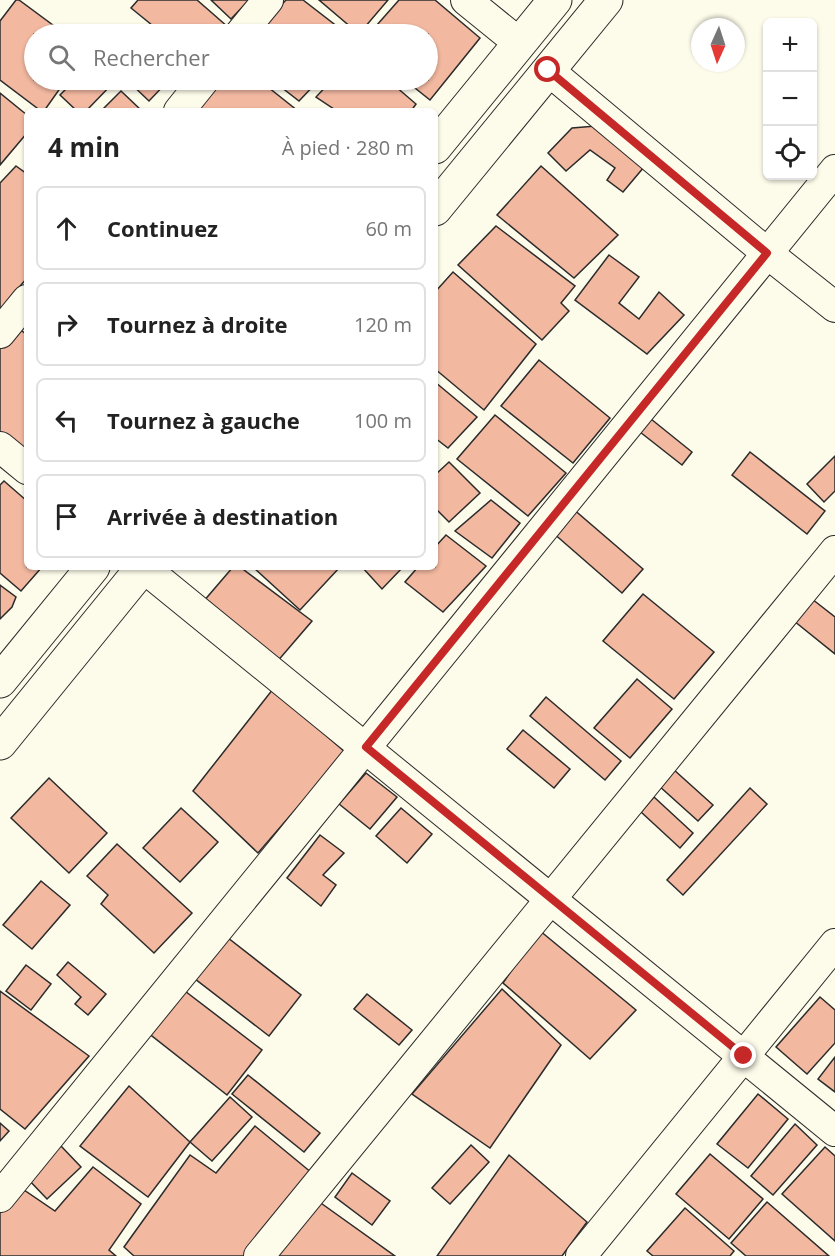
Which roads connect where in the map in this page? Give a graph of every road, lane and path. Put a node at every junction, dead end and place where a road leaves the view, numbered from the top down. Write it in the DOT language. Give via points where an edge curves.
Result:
graph roads {
  1 [pos="268,0"];
  2 [pos="466,0"];
  3 [pos="555,0"];
  4 [pos="606,0"];
  5 [pos="248,24"];
  6 [pos="519,43"];
  7 [pos="548,70"];
  8 [pos="196,90"];
  9 [pos="181,108"];
  10 [pos="438,143"];
  11 [pos="835,170"];
  12 [pos="438,205"];
  13 [pos="767,253"];
  14 [pos="24,304"];
  15 [pos="835,307"];
  16 [pos="0,333"];
  17 [pos="0,447"];
  18 [pos="24,467"];
  19 [pos="835,551"];
  20 [pos="91,570"];
  21 [pos="141,570"];
  22 [pos="147,570"];
  23 [pos="0,681"];
  24 [pos="0,743"];
  25 [pos="366,747"];
  26 [pos="551,898"];
  27 [pos="835,944"];
  28 [pos="744,1056"];
  29 [pos="835,1131"];
  30 [pos="0,1197"];
  31 [pos="259,1256"];
  32 [pos="581,1256"];
  1 -- 5 [label="street"];
  2 -- 6 [label="street"];
  3 -- 6 [label="street"];
  4 -- 7 [label="street"];
  6 -- 10 [label="street"];
  7 -- 12 [label="street"];
  7 -- 13 [label="street"];
  8 -- 9 [label="street"];
  11 -- 13 [label="street"];
  13 -- 15 [label="street"];
  13 -- 25 [label="street"];
  14 -- 16 [label="street"];
  17 -- 18 [label="street"];
  19 -- 26 [label="street"];
  20 -- 23 [label="street"];
  21 -- 24 [label="street"];
  22 -- 25 [label="street"];
  25 -- 26 [label="street"];
  25 -- 30 [label="street"];
  26 -- 28 [label="street"];
  26 -- 31 [label="street"];
  27 -- 28 [label="street"];
  28 -- 29 [label="street"];
  28 -- 32 [label="street"];
}
